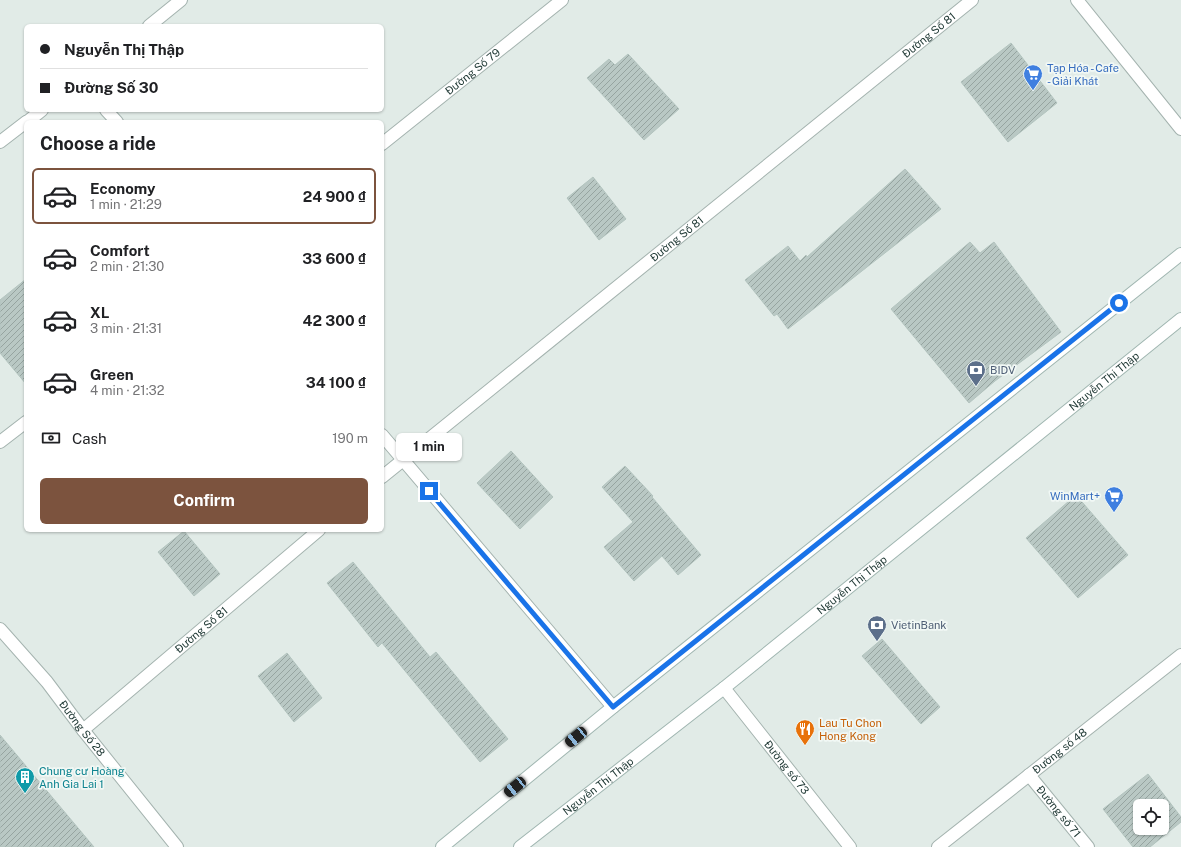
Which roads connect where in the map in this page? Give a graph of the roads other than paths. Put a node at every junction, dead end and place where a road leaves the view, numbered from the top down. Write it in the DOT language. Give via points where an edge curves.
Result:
graph roads {
  1 [pos="181,0"];
  2 [pos="562,0"];
  3 [pos="972,0"];
  4 [pos="1077,0"];
  5 [pos="151,24"];
  6 [pos="39,112"];
  7 [pos="108,112"];
  8 [pos="29,120"];
  9 [pos="115,120"];
  10 [pos="24,124"];
  11 [pos="1181,129"];
  12 [pos="0,142"];
  13 [pos="384,142"];
  14 [pos="1181,254"];
  15 [pos="1181,319"];
  16 [pos="24,424"];
  17 [pos="384,437"];
  18 [pos="0,442"];
  19 [pos="403,460"];
  20 [pos="384,475"];
  21 [pos="317,532"];
  22 [pos="0,629"];
  23 [pos="1181,655"];
  24 [pos="724,688"];
  25 [pos="613,707"];
  26 [pos="83,730"];
  27 [pos="1030,775"];
  28 [pos="177,847"];
  29 [pos="442,847"];
  30 [pos="520,847"];
  31 [pos="850,847"];
  32 [pos="938,847"];
  33 [pos="1088,847"];
  1 -- 5 [label="street"];
  2 -- 13 [label="street, Đường Số 79"];
  3 -- 19 [label="street, Đường Số 81"];
  4 -- 11 [label="street"];
  6 -- 8 [label="street"];
  7 -- 9 [label="street"];
  10 -- 12 [label="street"];
  14 -- 25 [label="street"];
  15 -- 24 [label="street, Nguyễn Thị Thập"];
  16 -- 18 [label="street"];
  17 -- 19 [label="street"];
  19 -- 20 [label="street, Đường Số 81"];
  19 -- 25 [label="street"];
  21 -- 26 [label="street, Đường Số 81"];
  22 -- 26 [label="street, Đường Số 28" via="47,682"];
  23 -- 27 [label="street, Đường số 48"];
  24 -- 30 [label="street, Nguyễn Thị Thập"];
  24 -- 31 [label="street, Đường số 73"];
  25 -- 29 [label="street"];
  26 -- 28 [label="street, Đường Số 28"];
  27 -- 32 [label="street, Đường số 48"];
  27 -- 33 [label="street, Đường số 71"];
}
